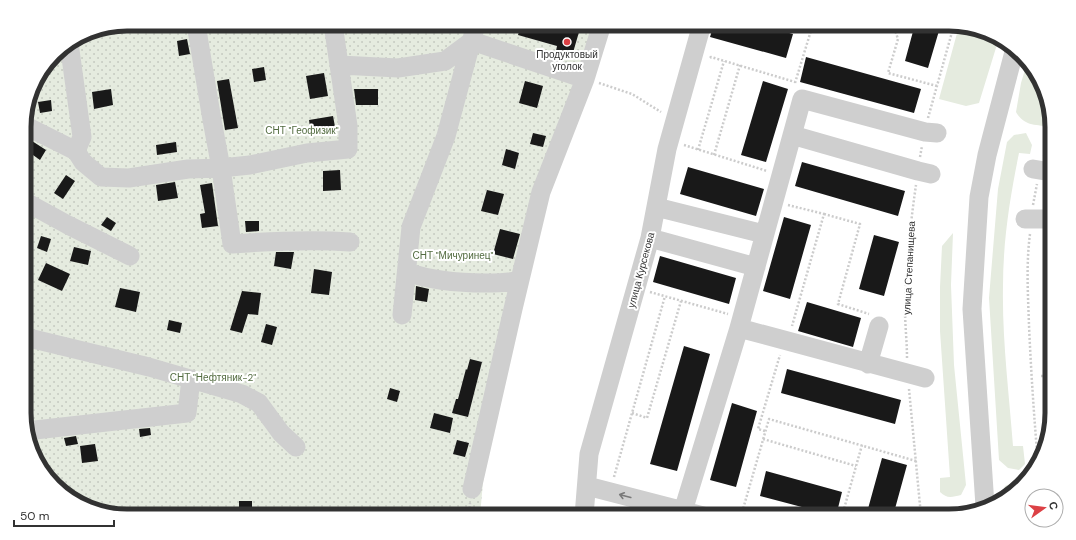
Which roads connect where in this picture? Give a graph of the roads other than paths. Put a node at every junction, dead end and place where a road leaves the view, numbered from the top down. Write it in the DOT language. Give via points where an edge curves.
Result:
graph roads {
  1 [pos="197,31"];
  2 [pos="334,31"];
  3 [pos="600,31"];
  4 [pos="700,31"];
  5 [pos="474,33"];
  6 [pos="70,50"];
  7 [pos="1013,56"];
  8 [pos="340,65"];
  9 [pos="585,79"];
  10 [pos="31,128"];
  11 [pos="931,132"];
  12 [pos="792,135"];
  13 [pos="76,151"];
  14 [pos="221,168"];
  15 [pos="924,172"];
  16 [pos="31,205"];
  17 [pos="656,207"];
  18 [pos="1028,219"];
  19 [pos="1045,219"];
  20 [pos="764,234"];
  21 [pos="650,238"];
  22 [pos="350,242"];
  23 [pos="130,256"];
  24 [pos="756,267"];
  25 [pos="407,272"];
  26 [pos="520,280"];
  27 [pos="402,315"];
  28 [pos="740,323"];
  29 [pos="879,326"];
  30 [pos="31,339"];
  31 [pos="868,364"];
  32 [pos="916,376"];
  33 [pos="191,379"];
  34 [pos="33,430"];
  35 [pos="296,447"];
  36 [pos="587,486"];
  37 [pos="472,489"];
  38 [pos="985,502"];
  39 [pos="585,509"];
  40 [pos="675,509"];
  41 [pos="684,509"];
  1 -- 14 [label="street"];
  2 -- 8 [label="street"];
  3 -- 9 [label="street"];
  4 -- 17 [label="street, улица Курсекова" via="674,120"];
  5 -- 8 [label="street" via="445,61 398,68"];
  5 -- 9 [label="street"];
  5 -- 25 [label="street" via="446,136 411,227"];
  6 -- 13 [label="street" via="82,136"];
  7 -- 38 [label="street" via="987,155 980,197 972,309"];
  8 -- 14 [label="street" via="348,126 348,149 307,153 250,165"];
  9 -- 26 [label="street" via="541,192"];
  10 -- 13 [label="street"];
  11 -- 12 [label="street" via="802,99"];
  12 -- 15 [label="street"];
  12 -- 20 [label="street"];
  13 -- 14 [label="street" via="83,162 101,177 129,178 188,169"];
  14 -- 22 [label="street" via="232,244 310,240"];
  16 -- 23 [label="street"];
  17 -- 20 [label="street"];
  17 -- 21 [label="street, улица Курсекова"];
  18 -- 19 [label="street"];
  20 -- 24 [label="street"];
  21 -- 24 [label="street"];
  21 -- 36 [label="street, улица Курсекова" via="589,454"];
  24 -- 28 [label="street"];
  25 -- 26 [label="street" via="458,283 510,283"];
  25 -- 27 [label="street"];
  26 -- 37 [label="street"];
  28 -- 31 [label="street" via="785,341"];
  28 -- 41 [label="street"];
  29 -- 31 [label="street"];
  30 -- 33 [label="street"];
  31 -- 32 [label="street"];
  33 -- 34 [label="street" via="187,413"];
  33 -- 35 [label="street" via="242,394 259,403 281,433"];
  36 -- 39 [label="street, улица Курсекова"];
  40 -- 36 [label="street, one-way"];
}
